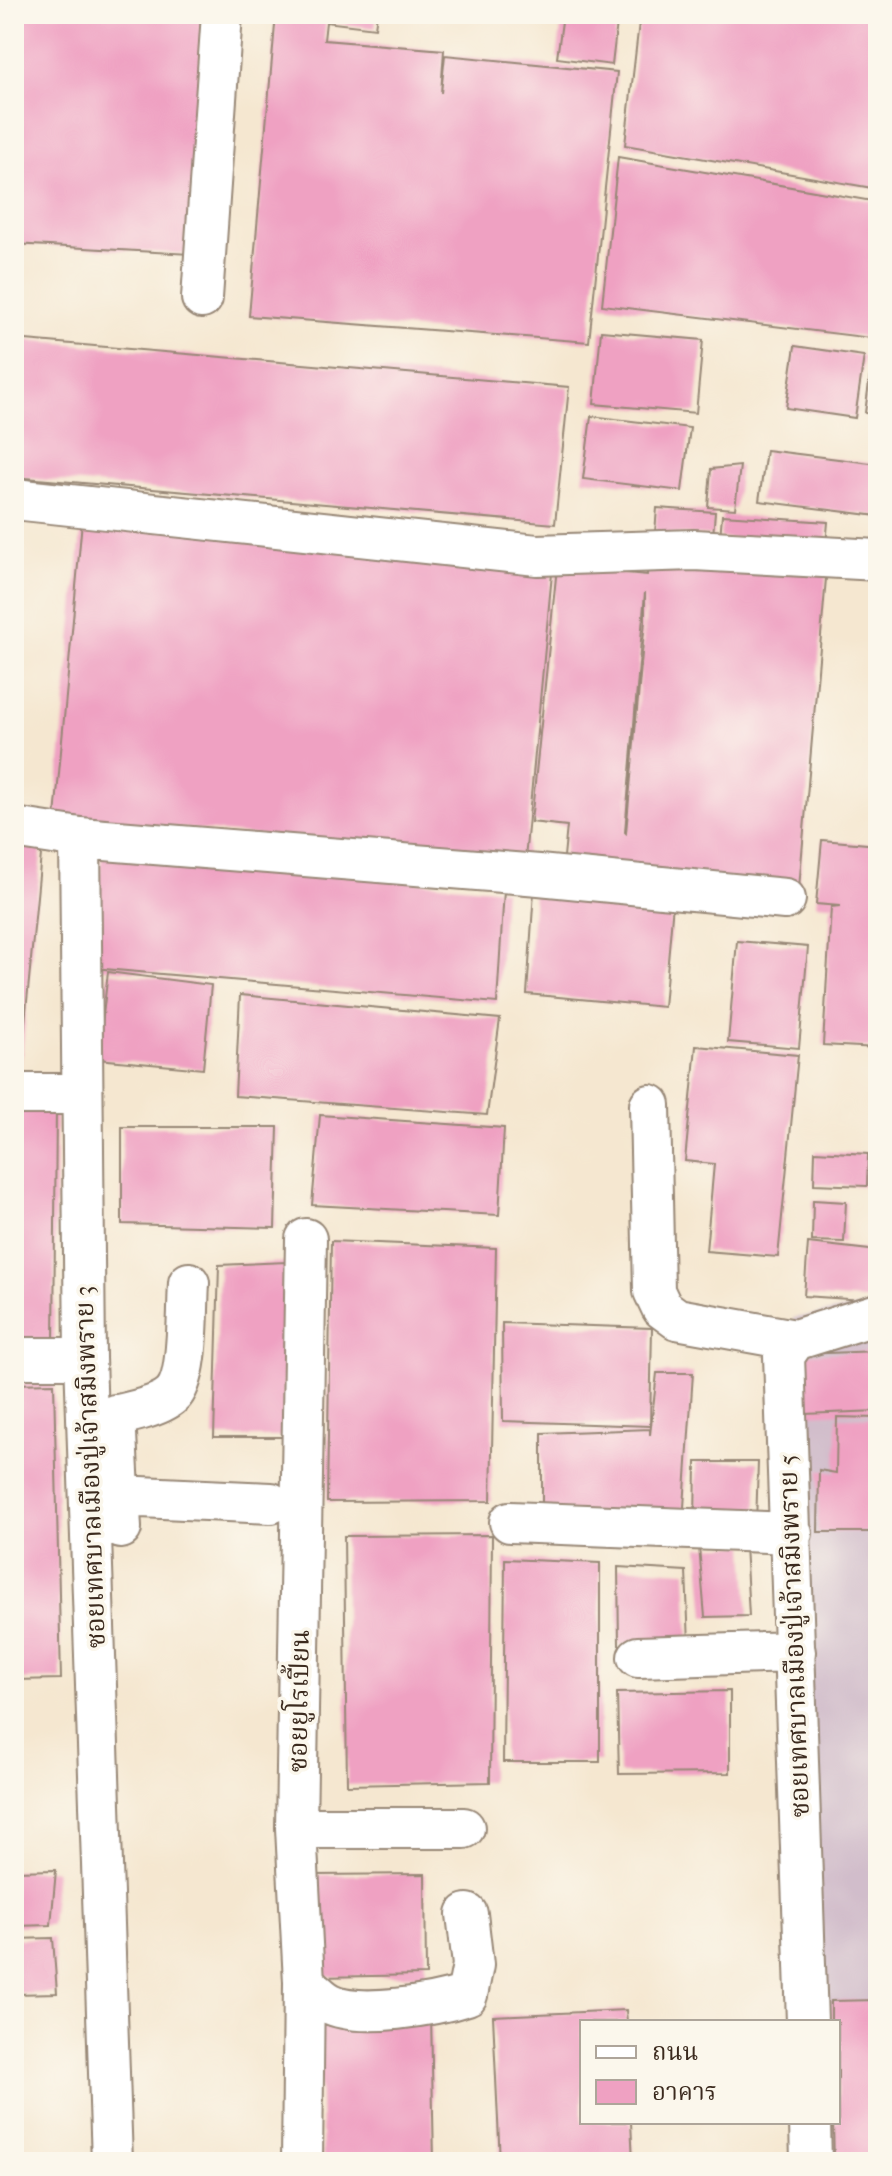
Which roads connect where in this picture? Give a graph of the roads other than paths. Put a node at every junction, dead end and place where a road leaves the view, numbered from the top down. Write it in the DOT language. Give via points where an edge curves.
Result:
graph roads {
  1 [pos="222,14"];
  2 [pos="202,298"];
  3 [pos="14,499"];
  4 [pos="878,560"];
  5 [pos="14,828"];
  6 [pos="80,838"];
  7 [pos="785,899"];
  8 [pos="14,1094"];
  9 [pos="82,1094"];
  10 [pos="650,1105"];
  11 [pos="306,1239"];
  12 [pos="189,1283"];
  13 [pos="878,1314"];
  14 [pos="795,1340"];
  15 [pos="14,1358"];
  16 [pos="85,1358"];
  17 [pos="102,1418"];
  18 [pos="271,1503"];
  19 [pos="510,1522"];
  20 [pos="792,1533"];
  21 [pos="795,1652"];
  22 [pos="638,1657"];
  23 [pos="296,1828"];
  24 [pos="464,1828"];
  25 [pos="467,1914"];
  26 [pos="304,1982"];
  27 [pos="807,2020"];
  28 [pos="810,2124"];
  29 [pos="112,2162"];
  30 [pos="302,2162"];
  31 [pos="811,2162"];
  1 -- 2 [label="street"];
  3 -- 4 [label="street" via="537,555 694,550"];
  5 -- 6 [label="street"];
  6 -- 7 [label="street"];
  6 -- 9 [label="street, ซอยเทศบาลเมืองปู่เจ้าสมิงพราย 3"];
  8 -- 9 [label="street"];
  9 -- 16 [label="street, ซอยเทศบาลเมืองปู่เจ้าสมิงพราย 3"];
  10 -- 14 [label="street" via="654,1291 662,1308 677,1319"];
  11 -- 23 [label="street, ซอยยูโรเปี้ยน"];
  12 -- 17 [label="street" via="183,1375 173,1395 144,1409"];
  13 -- 14 [label="street"];
  14 -- 20 [label="street, ซอยเทศบาลเมืองปู่เจ้าสมิงพราย 5" via="784,1356"];
  15 -- 16 [label="street"];
  16 -- 17 [label="street, ซอยเทศบาลเมืองปู่เจ้าสมิงพราย 3"];
  17 -- 18 [label="street" via="120,1512"];
  17 -- 29 [label="street, ซอยเทศบาลเมืองปู่เจ้าสมิงพราย 3"];
  19 -- 20 [label="street"];
  20 -- 21 [label="street, ซอยเทศบาลเมืองปู่เจ้าสมิงพราย 5"];
  21 -- 22 [label="street"];
  21 -- 27 [label="street, ซอยเทศบาลเมืองปู่เจ้าสมิงพราย 5"];
  23 -- 24 [label="street"];
  23 -- 26 [label="street, ซอยยูโรเปี้ยน"];
  25 -- 26 [label="street" via="473,1965 467,1995 367,2010 330,2004"];
  26 -- 30 [label="street, ซอยยูโรเปี้ยน"];
  28 -- 31 [label="street"];
}
